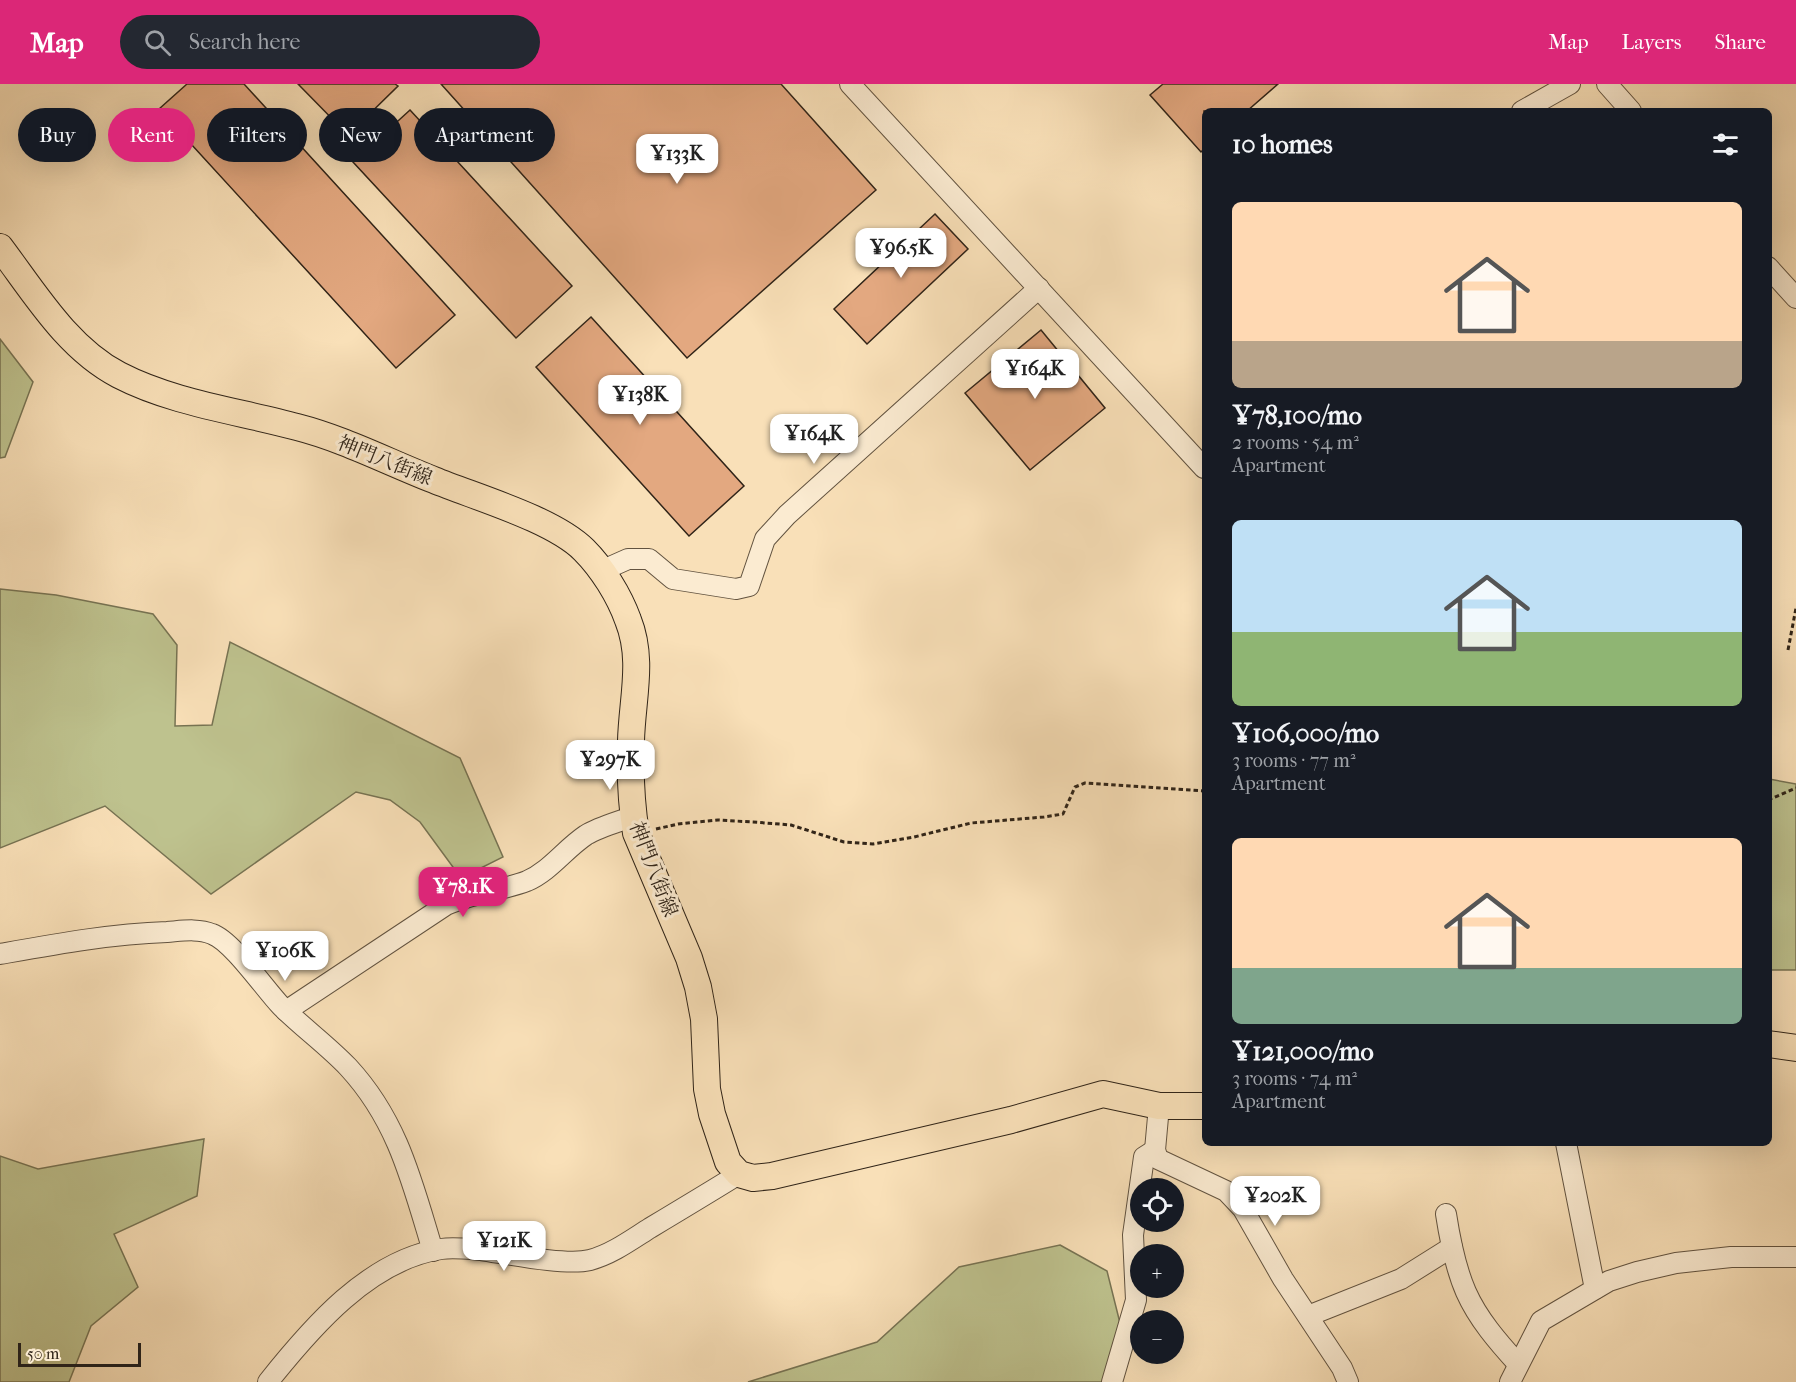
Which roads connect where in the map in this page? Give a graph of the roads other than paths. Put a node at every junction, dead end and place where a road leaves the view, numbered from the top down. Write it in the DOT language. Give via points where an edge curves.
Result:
graph roads {
  1 [pos="850,84"];
  2 [pos="1570,84"];
  3 [pos="1607,84"];
  4 [pos="1527,108"];
  5 [pos="1628,108"];
  6 [pos="0,246"];
  7 [pos="1772,271"];
  8 [pos="1039,288"];
  9 [pos="1796,298"];
  10 [pos="1202,466"];
  11 [pos="601,571"];
  12 [pos="635,825"];
  13 [pos="0,954"];
  14 [pos="286,1011"];
  15 [pos="1772,1045"];
  16 [pos="1796,1048"];
  17 [pos="1159,1106"];
  18 [pos="1202,1106"];
  19 [pos="1567,1146"];
  20 [pos="1155,1150"];
  21 [pos="739,1174"];
  22 [pos="1446,1214"];
  23 [pos="1452,1247"];
  24 [pos="433,1251"];
  25 [pos="1796,1257"];
  26 [pos="1595,1289"];
  27 [pos="1308,1316"];
  28 [pos="1514,1373"];
  29 [pos="268,1382"];
  30 [pos="1112,1382"];
  31 [pos="1348,1382"];
  1 -- 8 [label="street"];
  2 -- 4 [label="street"];
  3 -- 5 [label="street"];
  6 -- 11 [label="main road, 神門八街線" via="87,354 119,374 153,391 346,443 548,526 583,549"];
  7 -- 9 [label="street"];
  8 -- 10 [label="street"];
  8 -- 11 [label="street" via="787,515 765,539 749,586 736,589 673,579 649,559 627,559"];
  11 -- 12 [label="main road, 神門八街線" via="622,605 635,638 638,663 631,741"];
  12 -- 14 [label="street" via="588,834 527,881 446,905"];
  12 -- 21 [label="main road, 神門八街線" via="698,987 712,1114 728,1162"];
  13 -- 14 [label="street" via="136,933 211,933 225,940"];
  14 -- 24 [label="street" via="347,1066 375,1099 409,1171"];
  15 -- 16 [label="main road"];
  17 -- 18 [label="main road"];
  17 -- 20 [label="street"];
  17 -- 21 [label="main road" via="1103,1094 1011,1120 772,1176 753,1178"];
  19 -- 26 [label="street"];
  20 -- 27 [label="street" via="1158,1159 1226,1191 1243,1209"];
  20 -- 30 [label="street" via="1144,1157 1132,1235 1136,1300"];
  21 -- 24 [label="street" via="612,1251 588,1260 568,1262 466,1248"];
  22 -- 23 [label="street"];
  23 -- 27 [label="street" via="1401,1279"];
  23 -- 28 [label="street" via="1466,1292"];
  24 -- 29 [label="street" via="392,1266 352,1293 292,1352"];
  25 -- 26 [label="street" via="1731,1257 1676,1263 1637,1272"];
  26 -- 28 [label="street" via="1541,1321"];
  27 -- 31 [label="street"];
}
